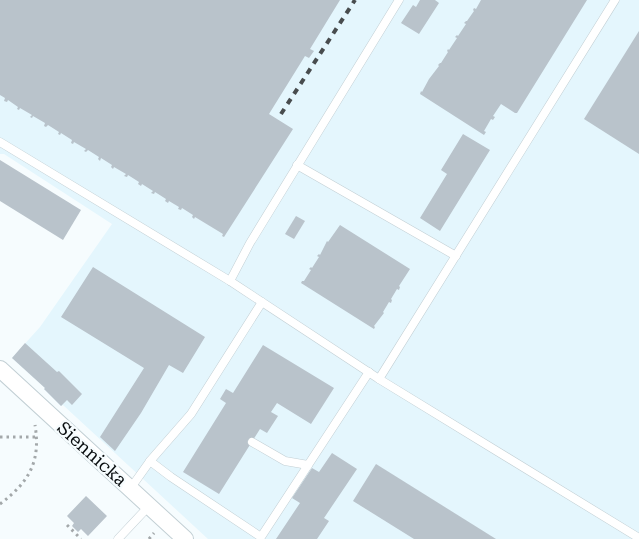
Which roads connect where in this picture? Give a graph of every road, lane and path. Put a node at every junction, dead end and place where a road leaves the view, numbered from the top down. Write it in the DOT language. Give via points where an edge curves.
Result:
graph roads {
  1 [pos="399,0"];
  2 [pos="615,0"];
  3 [pos="0,142"];
  4 [pos="297,165"];
  5 [pos="456,256"];
  6 [pos="230,281"];
  7 [pos="262,302"];
  8 [pos="0,369"];
  9 [pos="369,372"];
  10 [pos="379,378"];
  11 [pos="34,422"];
  12 [pos="37,436"];
  13 [pos="0,437"];
  14 [pos="252,442"];
  15 [pos="150,460"];
  16 [pos="308,465"];
  17 [pos="130,489"];
  18 [pos="0,504"];
  19 [pos="149,506"];
  20 [pos="67,526"];
  21 [pos="154,533"];
  22 [pos="639,538"];
  23 [pos="81,539"];
  24 [pos="118,539"];
  25 [pos="149,539"];
  26 [pos="185,539"];
  1 -- 4 [label="lane"];
  2 -- 5 [label="lane"];
  3 -- 6 [label="lane"];
  4 -- 5 [label="lane"];
  4 -- 6 [label="lane"];
  5 -- 10 [label="lane"];
  6 -- 7 [label="lane"];
  7 -- 9 [label="lane"];
  7 -- 15 [label="lane" via="191,414"];
  8 -- 17 [label="street, Siennicka"];
  9 -- 10 [label="lane"];
  9 -- 16 [label="lane"];
  10 -- 22 [label="lane"];
  11 -- 12 [label="path"];
  12 -- 13 [label="path"];
  12 -- 18 [label="path" via="32,470 12,495"];
  14 -- 16 [label="lane" via="285,460"];
  15 -- 16 [label="lane" via="170,477 261,537"];
  15 -- 17 [label="lane"];
  17 -- 19 [label="street, Siennicka"];
  19 -- 24 [label="lane"];
  19 -- 26 [label="street, Siennicka"];
  20 -- 23 [label="path"];
  21 -- 25 [label="path"];
}
